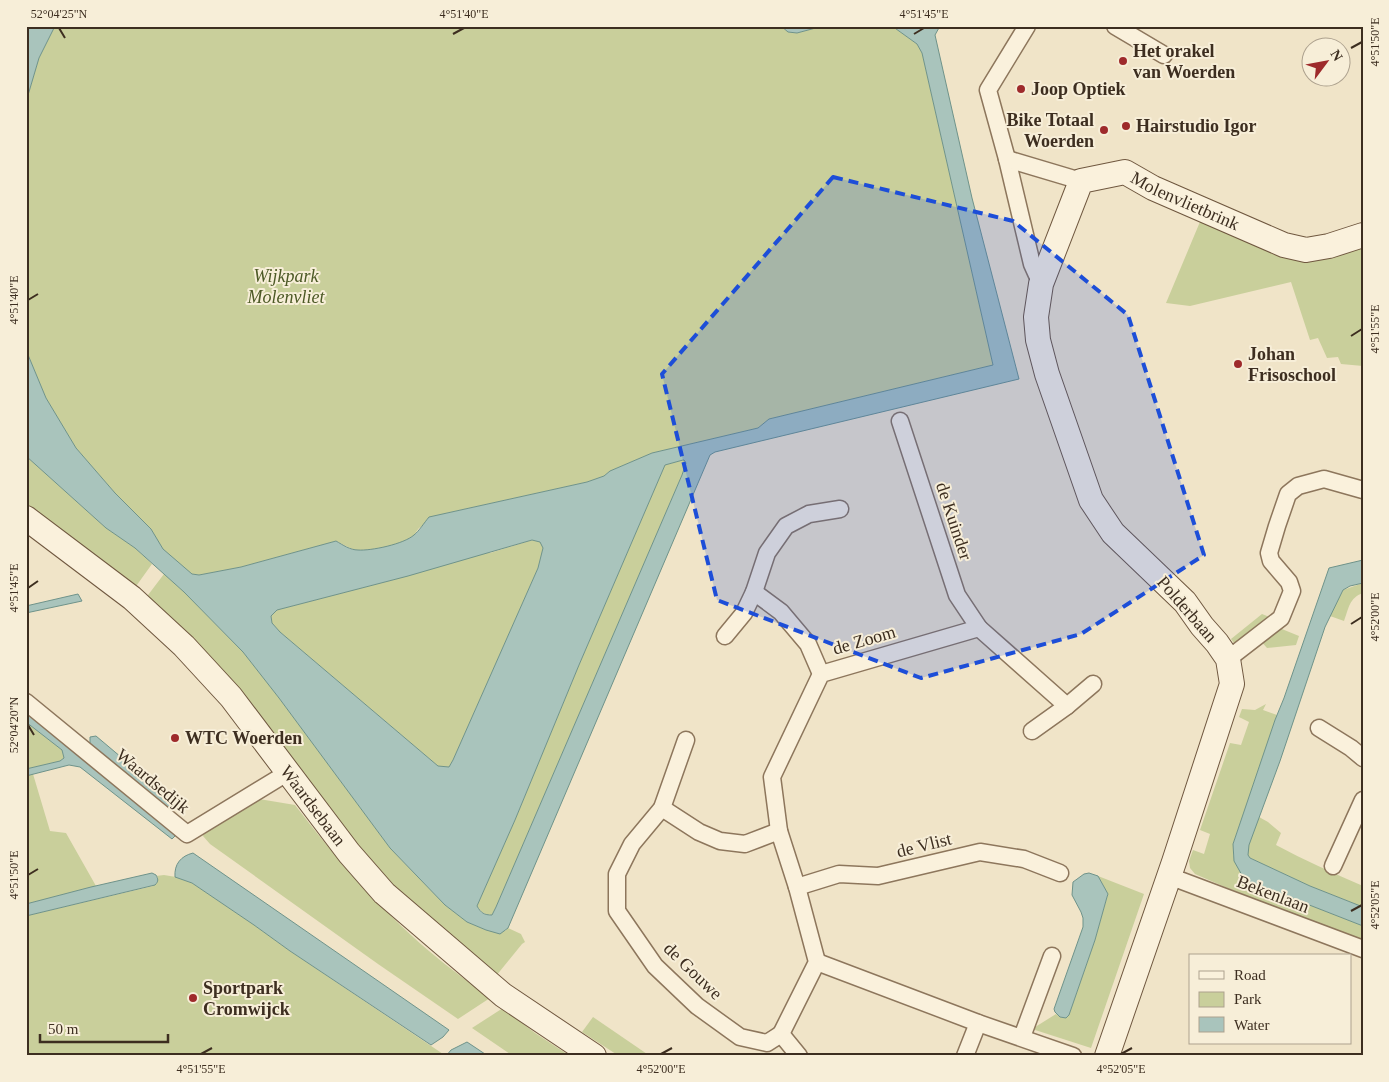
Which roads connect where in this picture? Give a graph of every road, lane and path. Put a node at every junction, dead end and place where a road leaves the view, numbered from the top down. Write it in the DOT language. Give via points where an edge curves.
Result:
graph roads {
  1 [pos="1027,26"];
  2 [pos="1115,26"];
  3 [pos="1164,55"];
  4 [pos="1007,159"];
  5 [pos="1081,181"];
  6 [pos="1363,235"];
  7 [pos="1041,284"];
  8 [pos="900,421"];
  9 [pos="1363,490"];
  10 [pos="840,509"];
  11 [pos="26,518"];
  12 [pos="754,592"];
  13 [pos="979,628"];
  14 [pos="725,636"];
  15 [pos="1228,659"];
  16 [pos="821,674"];
  17 [pos="1093,684"];
  18 [pos="26,702"];
  19 [pos="1067,706"];
  20 [pos="1318,728"];
  21 [pos="1032,730"];
  22 [pos="686,740"];
  23 [pos="1363,758"];
  24 [pos="287,773"];
  25 [pos="1363,800"];
  26 [pos="662,808"];
  27 [pos="778,831"];
  28 [pos="1332,866"];
  29 [pos="1060,873"];
  30 [pos="1169,876"];
  31 [pos="797,888"];
  32 [pos="1363,949"];
  33 [pos="1052,956"];
  34 [pos="817,962"];
  35 [pos="978,1023"];
  36 [pos="781,1034"];
  37 [pos="1022,1037"];
  38 [pos="594,1056"];
  39 [pos="799,1056"];
  40 [pos="965,1056"];
  41 [pos="1073,1056"];
  42 [pos="1107,1056"];
  1 -- 4 [label="street" via="988,90"];
  2 -- 3 [label="street"];
  4 -- 5 [label="street, Molenvlietbrink"];
  4 -- 7 [label="street" via="1032,264"];
  5 -- 6 [label="street, Molenvlietbrink" via="1125,172 1284,245 1306,250"];
  5 -- 7 [label="street, Polderbaan"];
  7 -- 15 [label="street, Polderbaan" via="1036,317 1038,340 1091,500 1113,533 1185,602"];
  8 -- 13 [label="street, de Kuinder" via="957,595"];
  9 -- 15 [label="street" via="1324,479 1298,486 1288,494 1269,553 1292,592 1281,618"];
  10 -- 12 [label="street" via="809,514 786,526 767,553"];
  11 -- 24 [label="street, Waardsebaan" via="132,598 184,646 231,697"];
  12 -- 14 [label="street" via="744,613"];
  12 -- 16 [label="street" via="781,612 808,644"];
  13 -- 16 [label="street, de Zoom"];
  13 -- 19 [label="street"];
  15 -- 30 [label="street, Polderbaan" via="1232,684"];
  16 -- 27 [label="street, de Zoom" via="772,777"];
  17 -- 19 [label="street"];
  18 -- 24 [label="street, Waardsedijk" via="187,834"];
  19 -- 21 [label="street"];
  20 -- 23 [label="street"];
  22 -- 26 [label="street, de Gouwe"];
  24 -- 38 [label="street, Waardsebaan" via="384,893 503,995"];
  25 -- 28 [label="street"];
  26 -- 27 [label="street" via="699,832 720,841 745,844"];
  26 -- 36 [label="street, de Gouwe" via="632,844 617,874 617,911 655,966 697,1006 740,1037 767,1043"];
  27 -- 31 [label="street, de Zoom"];
  29 -- 31 [label="street, de Vlist" via="1024,859 980,852 878,876 839,874"];
  30 -- 32 [label="street, Bekenlaan"];
  30 -- 42 [label="street, Polderbaan"];
  31 -- 34 [label="street, de Zoom"];
  33 -- 37 [label="street"];
  34 -- 35 [label="street"];
  34 -- 36 [label="street"];
  35 -- 37 [label="street"];
  35 -- 40 [label="street"];
  36 -- 39 [label="street"];
  37 -- 41 [label="street"];
}
